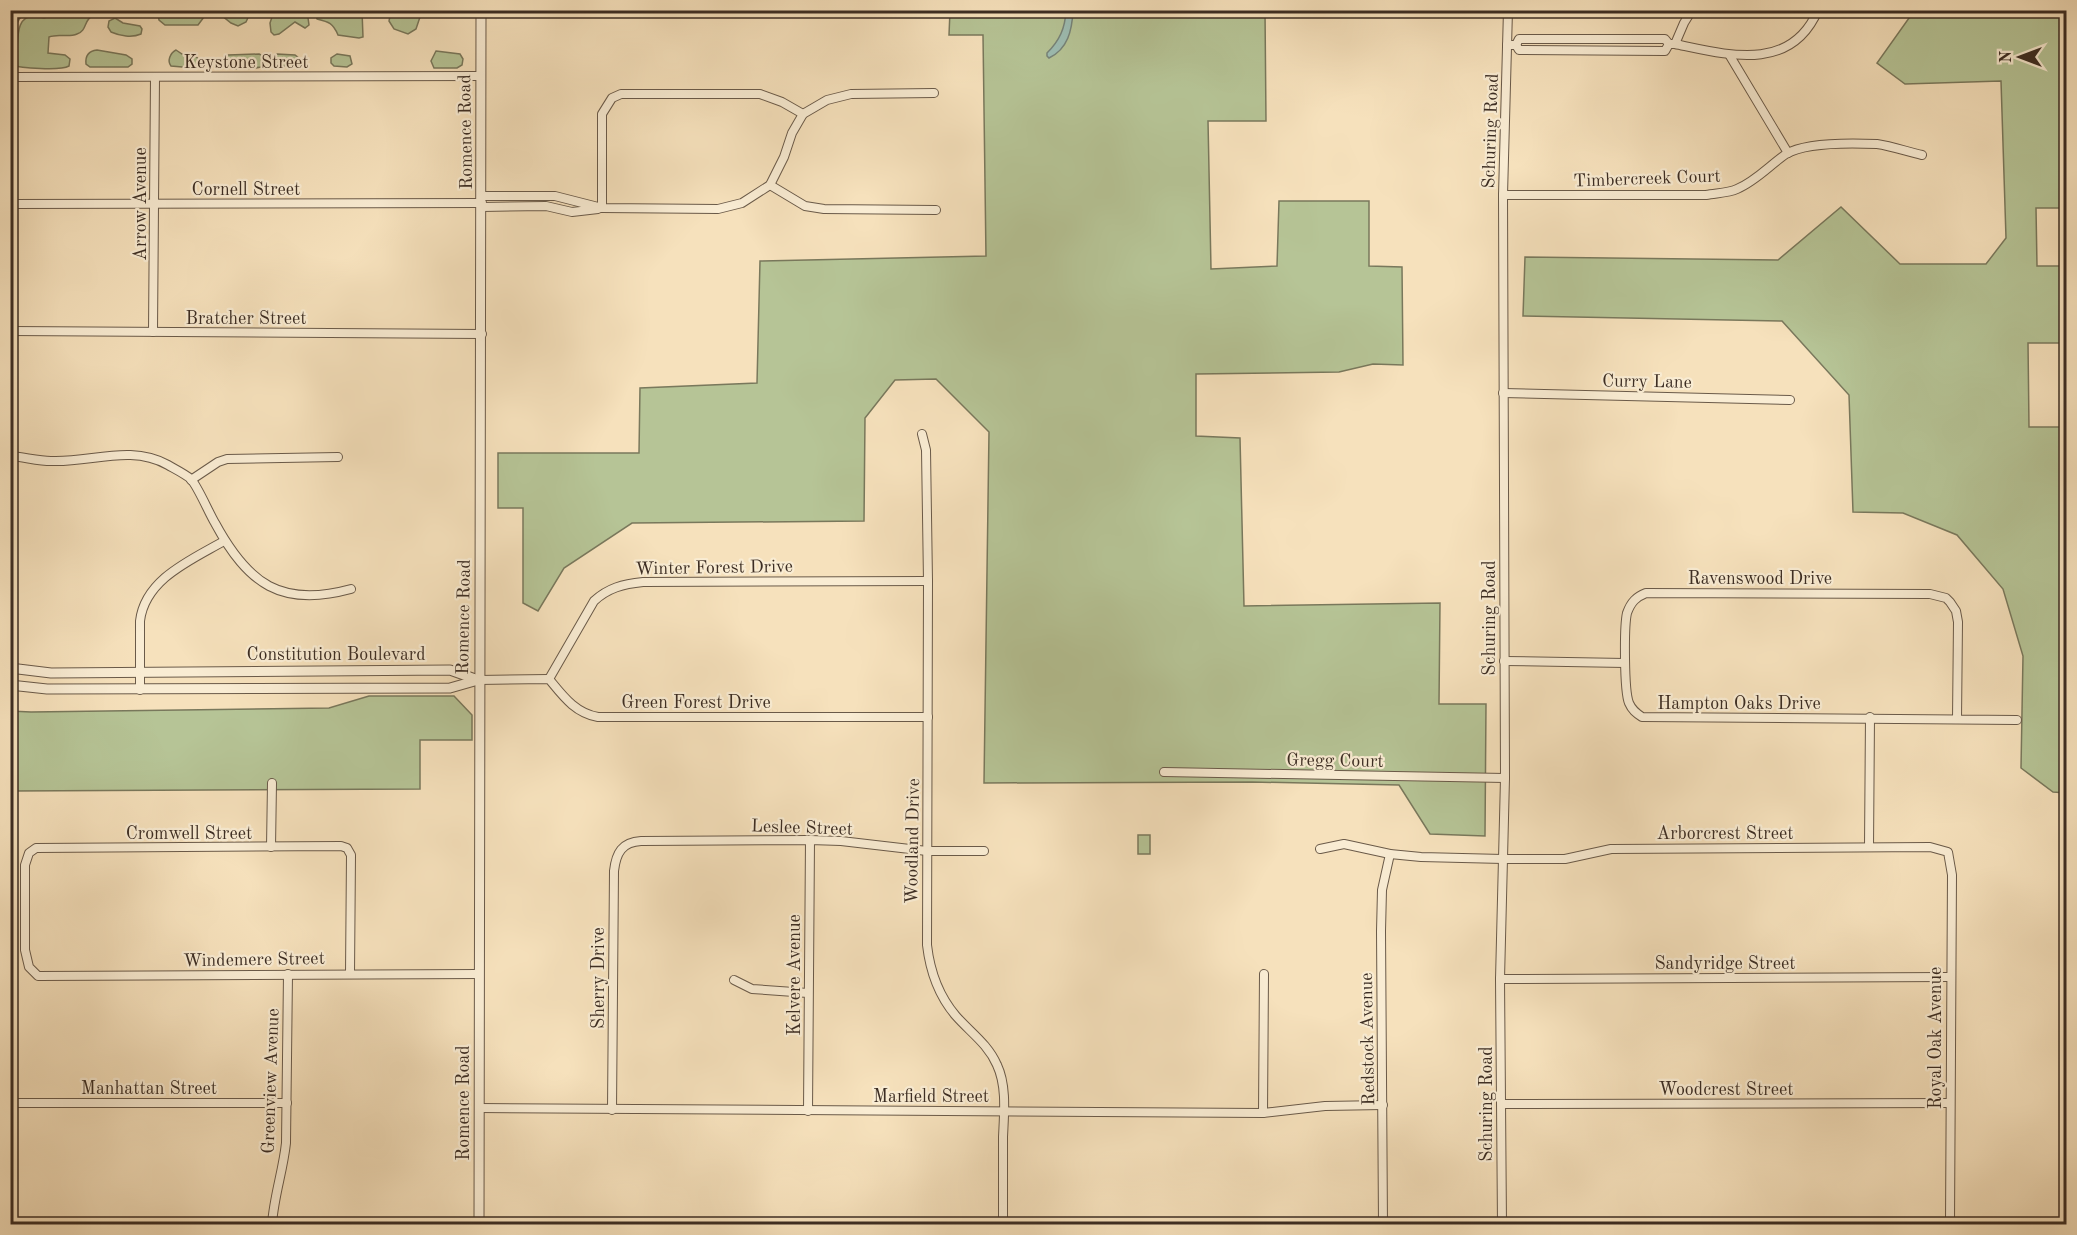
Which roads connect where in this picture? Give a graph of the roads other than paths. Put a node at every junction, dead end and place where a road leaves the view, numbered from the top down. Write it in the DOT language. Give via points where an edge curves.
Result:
graph roads {
  1 [pos="481,10"];
  2 [pos="1508,10"];
  3 [pos="1692,10"];
  4 [pos="1818,10"];
  5 [pos="1672,44"];
  6 [pos="1511,45"];
  7 [pos="1730,56"];
  8 [pos="481,76"];
  9 [pos="10,77"];
  10 [pos="155,77"];
  11 [pos="934,93"];
  12 [pos="803,114"];
  13 [pos="1788,153"];
  14 [pos="1922,155"];
  15 [pos="770,185"];
  16 [pos="1503,195"];
  17 [pos="482,202"];
  18 [pos="10,204"];
  19 [pos="155,205"];
  20 [pos="602,208"];
  21 [pos="936,210"];
  22 [pos="10,331"];
  23 [pos="153,332"];
  24 [pos="482,334"];
  25 [pos="1503,393"];
  26 [pos="1790,400"];
  27 [pos="922,434"];
  28 [pos="10,456"];
  29 [pos="338,457"];
  30 [pos="191,480"];
  31 [pos="224,541"];
  32 [pos="928,581"];
  33 [pos="351,589"];
  34 [pos="1504,661"];
  35 [pos="1626,663"];
  36 [pos="10,668"];
  37 [pos="140,671"];
  38 [pos="549,679"];
  39 [pos="478,680"];
  40 [pos="10,685"];
  41 [pos="140,690"];
  42 [pos="928,717"];
  43 [pos="1870,717"];
  44 [pos="1957,719"];
  45 [pos="2017,720"];
  46 [pos="1164,772"];
  47 [pos="1504,778"];
  48 [pos="272,783"];
  49 [pos="810,840"];
  50 [pos="1869,847"];
  51 [pos="271,848"];
  52 [pos="621,849"];
  53 [pos="1320,849"];
  54 [pos="927,851"];
  55 [pos="984,851"];
  56 [pos="1948,852"];
  57 [pos="1390,854"];
  58 [pos="1503,859"];
  59 [pos="31,970"];
  60 [pos="350,973"];
  61 [pos="288,974"];
  62 [pos="479,974"];
  63 [pos="1264,974"];
  64 [pos="1950,977"];
  65 [pos="1500,979"];
  66 [pos="734,980"];
  67 [pos="808,993"];
  68 [pos="10,1103"];
  69 [pos="287,1103"];
  70 [pos="1950,1103"];
  71 [pos="1502,1104"];
  72 [pos="1383,1105"];
  73 [pos="479,1108"];
  74 [pos="612,1110"];
  75 [pos="808,1111"];
  76 [pos="1004,1111"];
  77 [pos="1263,1113"];
  78 [pos="272,1224"];
  79 [pos="479,1224"];
  80 [pos="1003,1224"];
  81 [pos="1383,1224"];
  82 [pos="1502,1224"];
  83 [pos="1950,1224"];
  1 -- 8 [label="street, Romence Road"];
  2 -- 6 [label="street, Schuring Road"];
  3 -- 5 [label="street"];
  4 -- 7 [label="street" via="1797,41 1785,49"];
  5 -- 6 [label="street" via="1665,39 1542,38 1519,39"];
  5 -- 6 [label="street" via="1665,51 1519,50"];
  5 -- 7 [label="street"];
  6 -- 16 [label="street, Schuring Road"];
  7 -- 13 [label="street"];
  8 -- 10 [label="street, Keystone Street"];
  8 -- 17 [label="street, Romence Road"];
  9 -- 10 [label="street, Keystone Street"];
  10 -- 19 [label="street, Arrow Avenue"];
  11 -- 12 [label="street" via="851,94 826,100"];
  12 -- 15 [label="street"];
  12 -- 20 [label="street" via="760,94 621,94 612,98 602,114"];
  13 -- 14 [label="street, Timbercreek Court" via="1807,146 1879,144"];
  13 -- 16 [label="street, Timbercreek Court" via="1737,189 1706,195"];
  15 -- 20 [label="street" via="742,203 718,208"];
  15 -- 21 [label="street" via="805,206 824,209"];
  16 -- 25 [label="street, Schuring Road"];
  17 -- 19 [label="street, Cornell Street"];
  17 -- 20 [label="street" via="546,206 572,212"];
  17 -- 20 [label="street" via="555,196"];
  17 -- 24 [label="street, Romence Road"];
  18 -- 19 [label="street, Cornell Street"];
  19 -- 23 [label="street, Arrow Avenue"];
  22 -- 23 [label="street, Bratcher Street"];
  23 -- 24 [label="street, Bratcher Street"];
  24 -- 39 [label="street, Romence Road"];
  25 -- 26 [label="street, Curry Lane"];
  25 -- 34 [label="street, Schuring Road"];
  27 -- 32 [label="street, Woodland Drive" via="926,450"];
  28 -- 30 [label="street" via="51,462 141,455 166,464"];
  29 -- 30 [label="street" via="227,459"];
  30 -- 31 [label="street"];
  31 -- 33 [label="street" via="255,578 286,594 310,597"];
  31 -- 37 [label="street" via="164,578 148,595 141,611"];
  32 -- 38 [label="street, Winter Forest Drive" via="625,584 604,592 594,601"];
  32 -- 42 [label="street, Woodland Drive"];
  34 -- 35 [label="street"];
  34 -- 47 [label="street, Schuring Road"];
  35 -- 43 [label="street, Hampton Oaks Drive" via="1627,698 1642,717"];
  35 -- 44 [label="street, Ravenswood Drive" via="1628,612 1635,598 1646,593 1930,594 1946,598 1956,611"];
  36 -- 37 [label="street, Constitution Boulevard" via="51,673"];
  37 -- 39 [label="street, Constitution Boulevard" via="450,670"];
  37 -- 41 [label="street"];
  38 -- 39 [label="street"];
  38 -- 42 [label="street, Green Forest Drive" via="568,701 598,717"];
  39 -- 41 [label="street, Constitution Boulevard" via="450,688"];
  39 -- 62 [label="street, Romence Road"];
  40 -- 41 [label="street, Constitution Boulevard"];
  42 -- 54 [label="street, Woodland Drive"];
  43 -- 44 [label="street, Hampton Oaks Drive"];
  43 -- 50 [label="street"];
  44 -- 45 [label="street, Hampton Oaks Drive"];
  46 -- 47 [label="street, Gregg Court"];
  47 -- 58 [label="street, Schuring Road"];
  48 -- 51 [label="street"];
  49 -- 52 [label="street, Leslee Street" via="641,841 630,842"];
  49 -- 54 [label="street, Leslee Street"];
  49 -- 67 [label="street, Kelvere Avenue"];
  50 -- 56 [label="street, Arborcrest Street" via="1930,847"];
  50 -- 58 [label="street, Arborcrest Street" via="1611,849 1565,859"];
  51 -- 59 [label="street, Cromwell Street" via="32,850 25,865 25,950"];
  51 -- 60 [label="street, Cromwell Street" via="341,846 351,855"];
  52 -- 74 [label="street, Sherry Drive" via="614,871"];
  53 -- 57 [label="street, Arborcrest Street" via="1344,844"];
  54 -- 55 [label="street, Leslee Street"];
  54 -- 76 [label="street, Woodland Drive" via="926,935 933,976 956,1016 981,1040 996,1062 1001,1074"];
  56 -- 64 [label="street, Royal Oak Avenue" via="1952,875"];
  57 -- 58 [label="street, Arborcrest Street"];
  57 -- 72 [label="street, Redstock Avenue" via="1382,890 1381,921"];
  58 -- 65 [label="street, Schuring Road"];
  59 -- 61 [label="street, Windemere Street" via="38,976"];
  60 -- 61 [label="street, Windemere Street"];
  60 -- 62 [label="street, Windemere Street"];
  61 -- 69 [label="street, Greenview Avenue"];
  62 -- 73 [label="street, Romence Road"];
  63 -- 77 [label="street"];
  64 -- 65 [label="street, Sandyridge Street"];
  64 -- 70 [label="street, Royal Oak Avenue"];
  65 -- 71 [label="street, Schuring Road"];
  66 -- 67 [label="street" via="752,989"];
  67 -- 75 [label="street, Kelvere Avenue"];
  68 -- 69 [label="street, Manhattan Street"];
  69 -- 78 [label="street, Greenview Avenue" via="285,1158 276,1188"];
  70 -- 71 [label="street, Woodcrest Street"];
  70 -- 83 [label="street, Royal Oak Avenue"];
  71 -- 82 [label="street, Schuring Road"];
  72 -- 77 [label="street, Marfield Street"];
  72 -- 81 [label="street, Redstock Avenue"];
  73 -- 74 [label="street, Marfield Street"];
  73 -- 79 [label="street, Romence Road"];
  74 -- 75 [label="street, Marfield Street"];
  75 -- 76 [label="street, Marfield Street"];
  76 -- 77 [label="street, Marfield Street"];
  76 -- 80 [label="street, Woodland Drive"];
}
